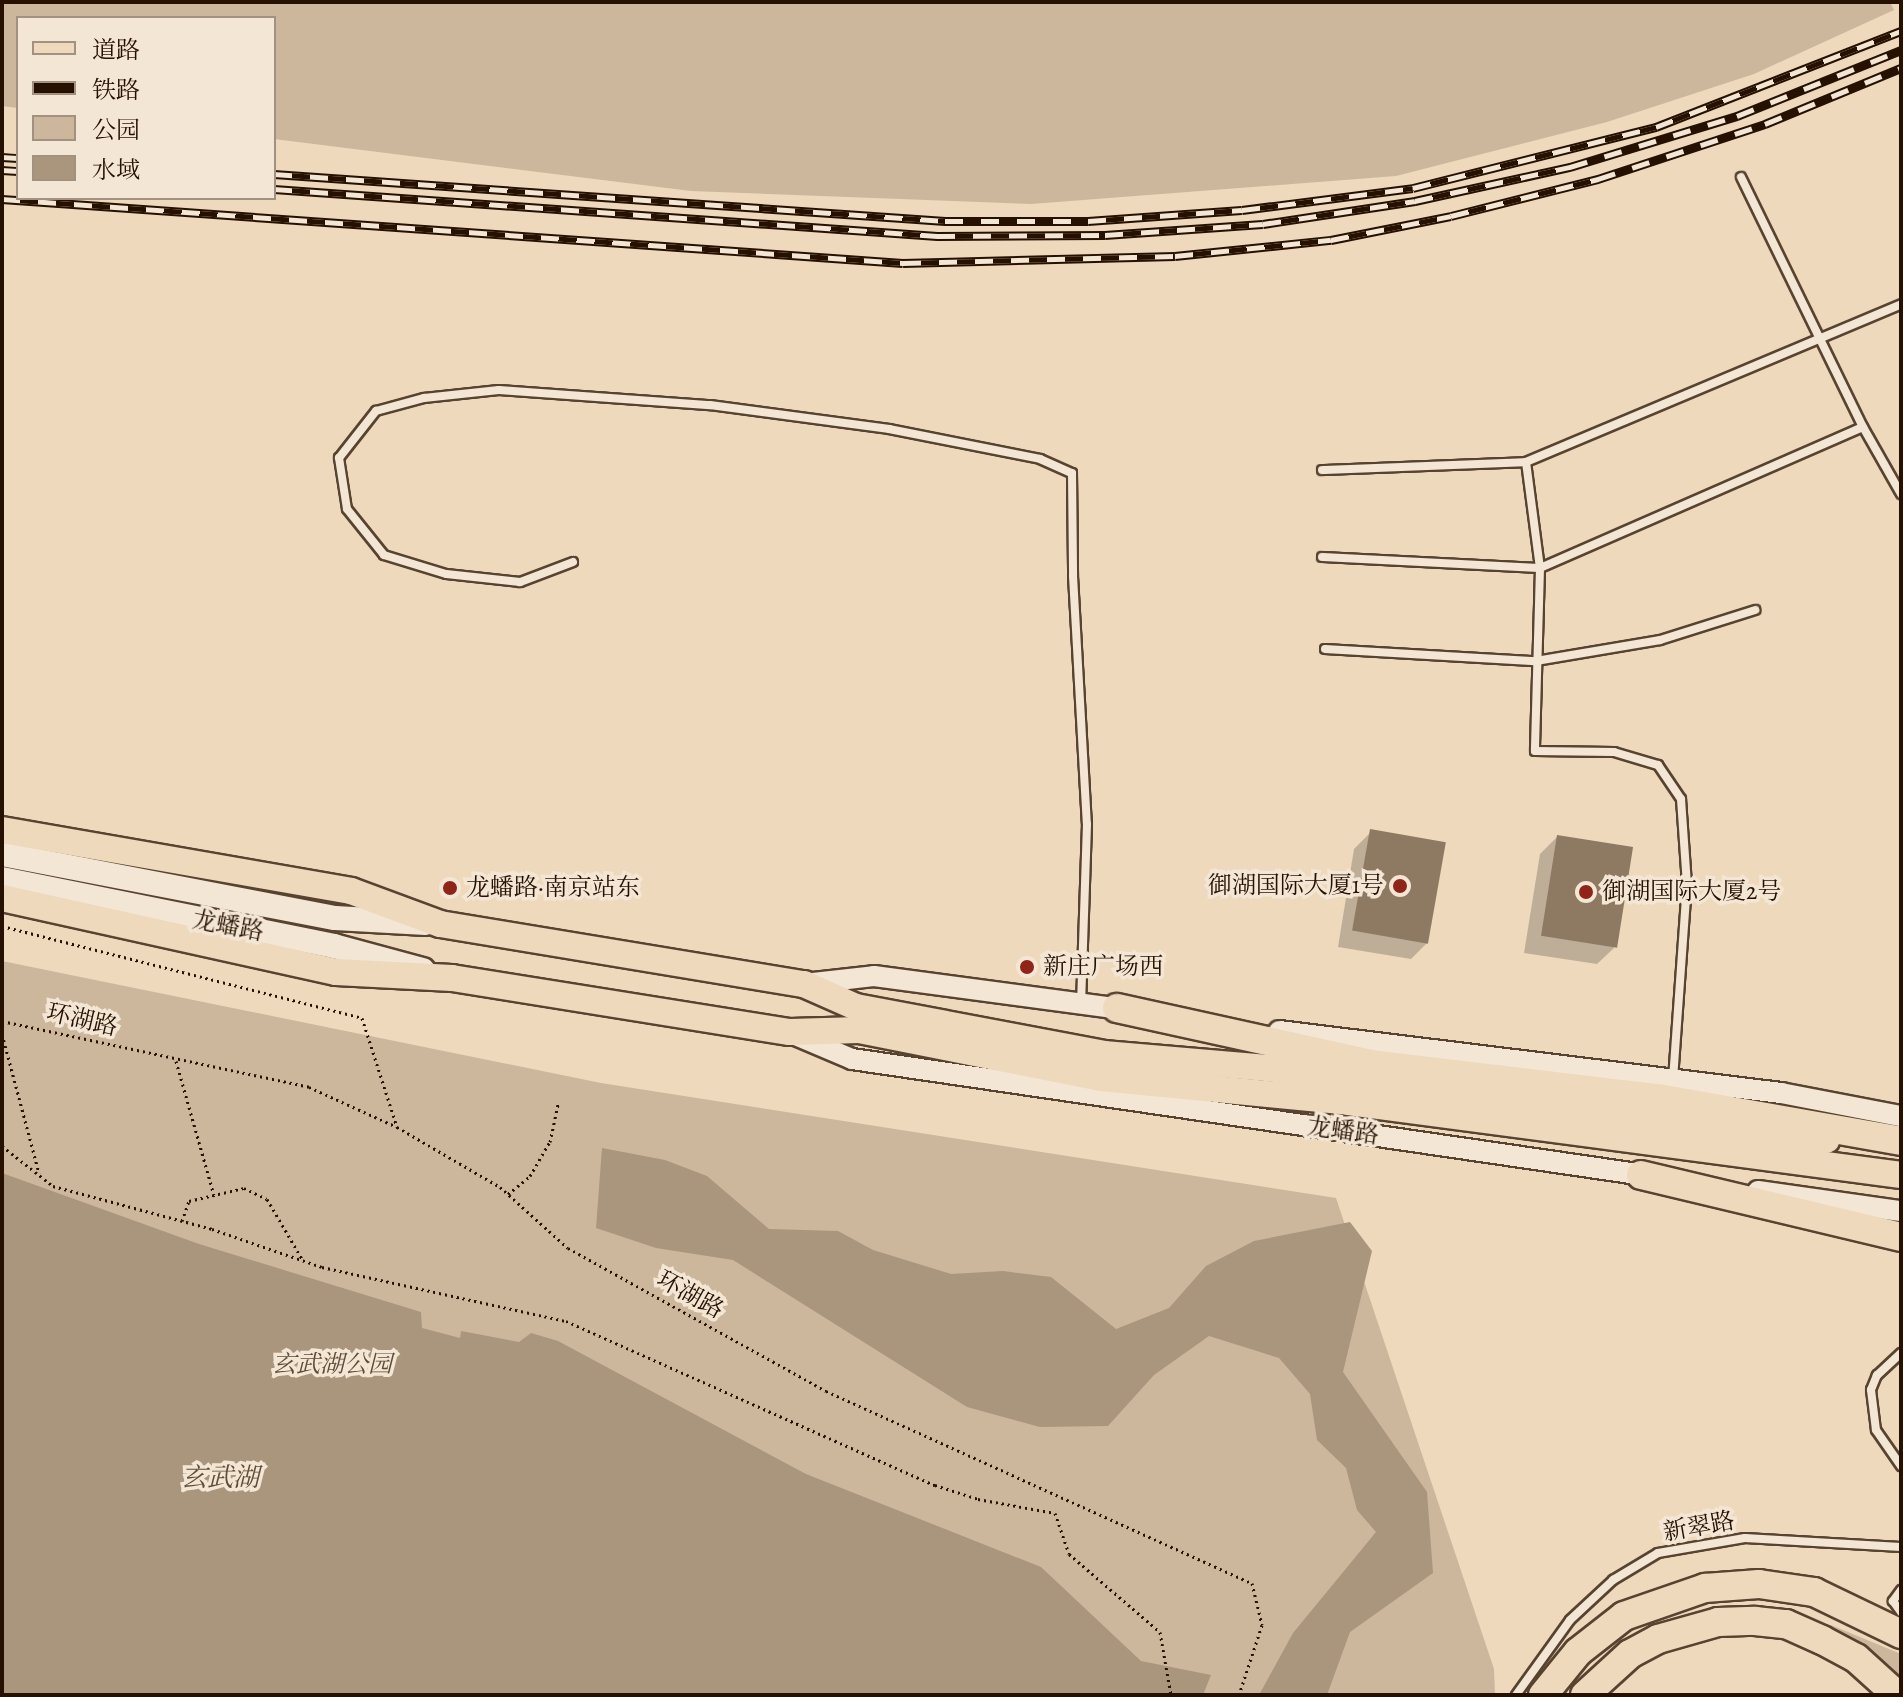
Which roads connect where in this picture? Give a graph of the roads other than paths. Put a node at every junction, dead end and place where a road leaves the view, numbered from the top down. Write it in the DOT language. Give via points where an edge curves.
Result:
graph roads {
  1 [pos="1741,177"];
  2 [pos="1901,304"];
  3 [pos="1822,341"];
  4 [pos="1863,427"];
  5 [pos="1526,462"];
  6 [pos="1322,470"];
  7 [pos="1901,494"];
  8 [pos="1322,557"];
  9 [pos="573,562"];
  10 [pos="1540,568"];
  11 [pos="1755,610"];
  12 [pos="1325,649"];
  13 [pos="1536,661"];
  14 [pos="2,830"];
  15 [pos="2,854"];
  16 [pos="2,879"];
  17 [pos="2,898"];
  18 [pos="440,924"];
  19 [pos="452,978"];
  20 [pos="804,984"];
  21 [pos="1081,1003"];
  22 [pos="1117,1008"];
  23 [pos="857,1019"];
  24 [pos="790,1032"];
  25 [pos="1673,1080"];
  26 [pos="1901,1116"];
  27 [pos="1901,1141"];
  28 [pos="1901,1150"];
  29 [pos="1641,1175"];
  30 [pos="1901,1175"];
  31 [pos="1901,1211"];
  32 [pos="1901,1237"];
  33 [pos="1901,1353"];
  34 [pos="1901,1466"];
  35 [pos="1901,1547"];
  36 [pos="1901,1590"];
  37 [pos="1858,1609"];
  38 [pos="1901,1612"];
  39 [pos="1901,1619"];
  40 [pos="1901,1634"];
  41 [pos="1516,1695"];
  42 [pos="1543,1695"];
  43 [pos="1585,1695"];
  44 [pos="1897,1695"];
  1 -- 3 [label="lane"];
  2 -- 3 [label="lane"];
  3 -- 4 [label="lane"];
  3 -- 5 [label="lane"];
  4 -- 7 [label="lane"];
  4 -- 10 [label="lane"];
  5 -- 6 [label="lane"];
  5 -- 10 [label="lane"];
  8 -- 10 [label="lane"];
  9 -- 21 [label="lane" via="520,582 446,574 384,555 347,509 339,458 376,411 424,398 499,390 710,405 889,429 1040,459 1072,473 1087,824"];
  10 -- 13 [label="lane"];
  11 -- 13 [label="lane" via="1660,640"];
  12 -- 13 [label="lane"];
  13 -- 25 [label="lane" via="1535,751 1614,752 1658,765 1681,799 1687,884"];
  14 -- 18 [label="main road, 龙蟠路" via="351,891"];
  15 -- 18 [label="main road, 龙蟠路" via="335,918"];
  16 -- 19 [label="main road, 龙蟠路" via="334,946"];
  17 -- 19 [label="main road, 龙蟠路" via="336,972"];
  18 -- 20 [label="main road, 龙蟠路"];
  19 -- 24 [label="main road, 龙蟠路"];
  20 -- 21 [label="street, 龙蟠路" via="874,976"];
  20 -- 23 [label="main road, 龙蟠路"];
  21 -- 22 [label="street, 龙蟠路"];
  22 -- 25 [label="street, 龙蟠路"];
  22 -- 27 [label="highway" via="1371,1064 1658,1098"];
  23 -- 24 [label="main road, 龙蟠路"];
  23 -- 28 [label="main road, 龙蟠路"];
  23 -- 30 [label="main road, 龙蟠路" via="1101,1078 1349,1102"];
  24 -- 29 [label="street, 龙蟠路" via="852,1059"];
  25 -- 26 [label="street, 龙蟠路" via="1781,1093"];
  29 -- 31 [label="street, 龙蟠路"];
  29 -- 32 [label="highway"];
  33 -- 34 [label="lane" via="1877,1375 1871,1390 1876,1430"];
  35 -- 41 [label="lane, 新翠路" via="1745,1538 1658,1553 1613,1580 1570,1620"];
  36 -- 38 [label="lane" via="1893,1601"];
  37 -- 39 [label="highway"];
  37 -- 40 [label="highway"];
  37 -- 42 [label="highway" via="1814,1592 1759,1584 1677,1594 1598,1633"];
  43 -- 44 [label="highway" via="1630,1654 1658,1639 1718,1622 1755,1621 1786,1624 1822,1640 1856,1658"];
}
